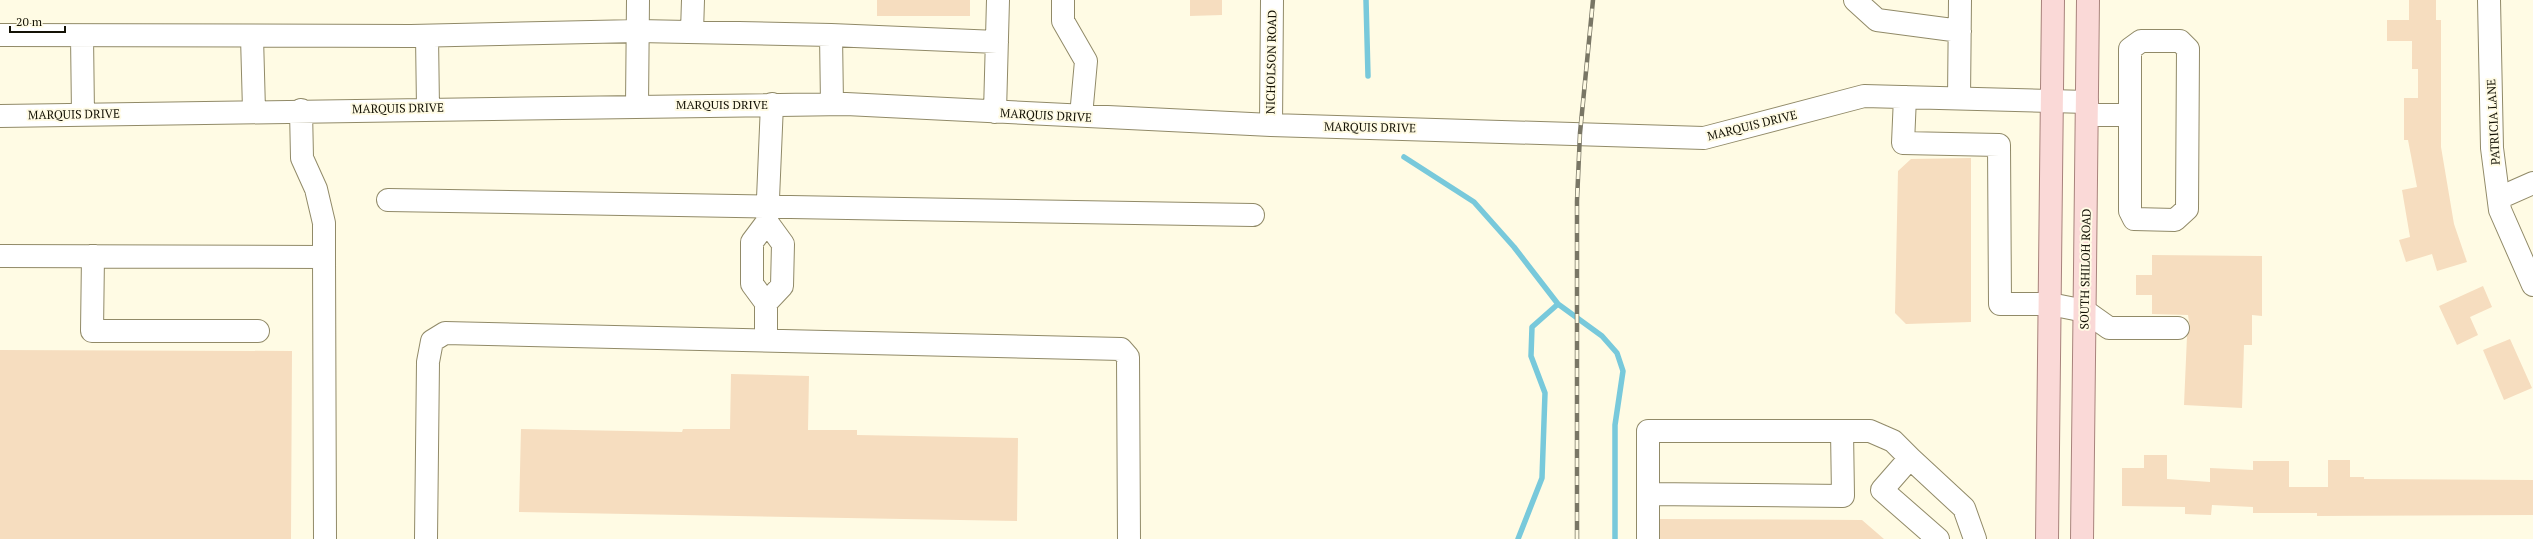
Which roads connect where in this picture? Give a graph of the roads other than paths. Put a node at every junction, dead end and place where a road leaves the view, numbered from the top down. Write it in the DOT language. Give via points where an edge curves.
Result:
graph roads {
  1 [pos="638,0"];
  2 [pos="693,0"];
  3 [pos="998,0"];
  4 [pos="1063,0"];
  5 [pos="1272,0"];
  6 [pos="1855,0"];
  7 [pos="1960,0"];
  8 [pos="2053,0"];
  9 [pos="2088,0"];
  10 [pos="2489,0"];
  11 [pos="638,32"];
  12 [pos="692,32"];
  13 [pos="1960,32"];
  14 [pos="0,35"];
  15 [pos="831,35"];
  16 [pos="82,36"];
  17 [pos="427,36"];
  18 [pos="252,37"];
  19 [pos="997,42"];
  20 [pos="1905,97"];
  21 [pos="1959,98"];
  22 [pos="2052,102"];
  23 [pos="772,104"];
  24 [pos="832,104"];
  25 [pos="636,105"];
  26 [pos="428,108"];
  27 [pos="2087,109"];
  28 [pos="254,110"];
  29 [pos="301,110"];
  30 [pos="995,112"];
  31 [pos="83,114"];
  32 [pos="2130,115"];
  33 [pos="0,116"];
  34 [pos="1081,116"];
  35 [pos="1270,125"];
  36 [pos="2533,183"];
  37 [pos="2498,198"];
  38 [pos="388,200"];
  39 [pos="767,215"];
  40 [pos="1253,215"];
  41 [pos="0,256"];
  42 [pos="93,256"];
  43 [pos="324,257"];
  44 [pos="2533,285"];
  45 [pos="766,303"];
  46 [pos="2050,304"];
  47 [pos="2084,310"];
  48 [pos="2178,328"];
  49 [pos="258,331"];
  50 [pos="766,340"];
  51 [pos="1842,431"];
  52 [pos="1910,458"];
  53 [pos="1648,494"];
  54 [pos="325,539"];
  55 [pos="426,539"];
  56 [pos="1129,539"];
  57 [pos="1648,539"];
  58 [pos="1938,539"];
  59 [pos="1975,539"];
  60 [pos="2047,539"];
  61 [pos="2082,539"];
  1 -- 11 [label="street"];
  2 -- 12 [label="street"];
  3 -- 19 [label="street"];
  4 -- 34 [label="street" via="1063,21 1086,61"];
  5 -- 35 [label="street, NICHOLSON ROAD"];
  6 -- 13 [label="street" via="1877,20"];
  7 -- 13 [label="street"];
  8 -- 22 [label="main road"];
  9 -- 27 [label="main road, SOUTH SHILOH ROAD"];
  10 -- 37 [label="street, PATRICIA LANE" via="2492,148"];
  11 -- 12 [label="street"];
  11 -- 17 [label="street"];
  11 -- 25 [label="street"];
  12 -- 15 [label="street"];
  13 -- 21 [label="street"];
  14 -- 16 [label="street"];
  15 -- 19 [label="street"];
  15 -- 24 [label="street"];
  16 -- 18 [label="street"];
  16 -- 31 [label="street"];
  17 -- 18 [label="street"];
  17 -- 26 [label="street"];
  18 -- 28 [label="street"];
  19 -- 30 [label="street"];
  20 -- 21 [label="street, MARQUIS DRIVE"];
  20 -- 35 [label="street, MARQUIS DRIVE" via="1864,96 1704,138"];
  20 -- 46 [label="street" via="1902,143 1999,145 2000,304"];
  21 -- 22 [label="street, MARQUIS DRIVE"];
  22 -- 27 [label="street, MARQUIS DRIVE"];
  22 -- 46 [label="main road"];
  23 -- 24 [label="street, MARQUIS DRIVE"];
  23 -- 25 [label="street, MARQUIS DRIVE"];
  23 -- 39 [label="street"];
  24 -- 30 [label="street, MARQUIS DRIVE"];
  25 -- 26 [label="street, MARQUIS DRIVE"];
  26 -- 29 [label="street, MARQUIS DRIVE"];
  27 -- 32 [label="street, MARQUIS DRIVE"];
  27 -- 47 [label="main road, SOUTH SHILOH ROAD"];
  28 -- 29 [label="street, MARQUIS DRIVE"];
  28 -- 31 [label="street, MARQUIS DRIVE"];
  29 -- 43 [label="street" via="302,158 316,189 324,224"];
  30 -- 34 [label="street, MARQUIS DRIVE"];
  31 -- 33 [label="street, MARQUIS DRIVE"];
  32 -- 32 [label="street" via="2130,211 2134,219 2175,220 2187,209 2188,48 2180,41 2141,41 2130,49"];
  34 -- 35 [label="street, MARQUIS DRIVE"];
  36 -- 37 [label="street"];
  37 -- 44 [label="street, PATRICIA LANE" via="2500,210"];
  38 -- 39 [label="street"];
  39 -- 40 [label="street"];
  39 -- 45 [label="street" via="752,242 752,284"];
  39 -- 45 [label="street" via="783,244 782,286"];
  41 -- 42 [label="street"];
  42 -- 43 [label="street"];
  42 -- 49 [label="street" via="92,331"];
  43 -- 54 [label="street"];
  45 -- 50 [label="street"];
  46 -- 47 [label="street"];
  46 -- 60 [label="main road"];
  47 -- 48 [label="street" via="2109,328"];
  47 -- 61 [label="main road, SOUTH SHILOH ROAD"];
  50 -- 55 [label="street" via="445,333 432,341 428,362"];
  50 -- 56 [label="street" via="1121,349 1128,357"];
  51 -- 52 [label="street" via="1870,431 1893,441"];
  51 -- 53 [label="street" via="1648,431"];
  51 -- 53 [label="street" via="1843,496"];
  52 -- 58 [label="street" via="1882,490"];
  52 -- 59 [label="street" via="1964,508"];
  53 -- 57 [label="street"];
}
